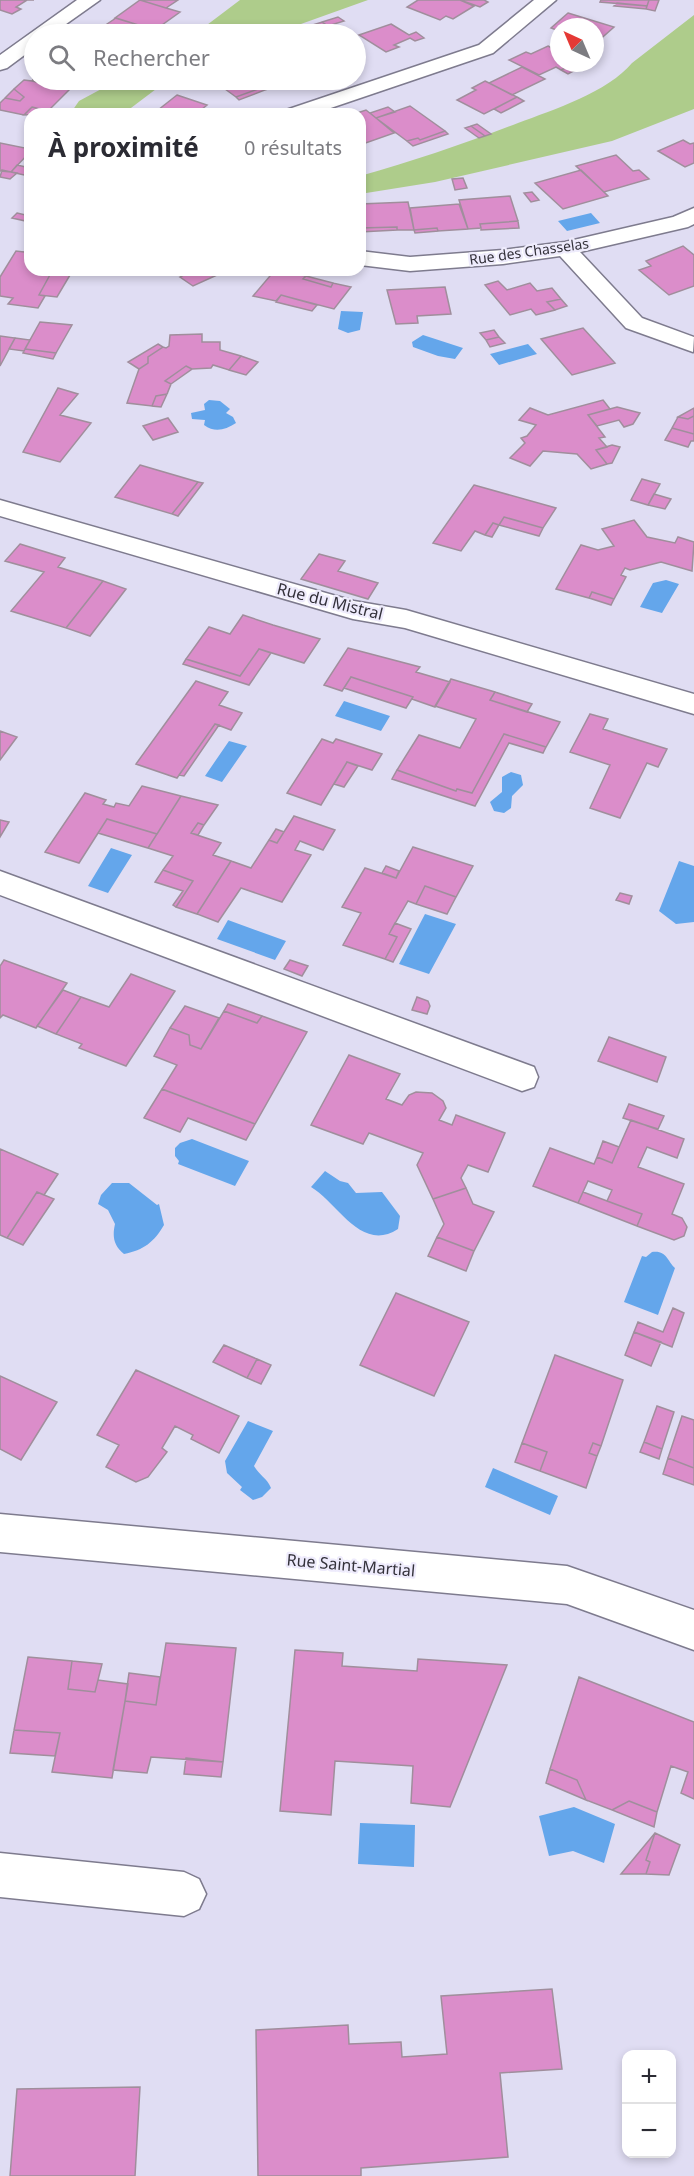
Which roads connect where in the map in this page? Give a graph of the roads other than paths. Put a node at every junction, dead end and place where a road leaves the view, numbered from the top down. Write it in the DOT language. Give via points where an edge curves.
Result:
graph roads {
  1 [pos="90,0"];
  2 [pos="546,0"];
  3 [pos="55,24"];
  4 [pos="24,46"];
  5 [pos="0,64"];
  6 [pos="366,89"];
  7 [pos="364,90"];
  8 [pos="311,108"];
  9 [pos="694,216"];
  10 [pos="565,249"];
  11 [pos="366,259"];
  12 [pos="693,345"];
  13 [pos="0,508"];
  14 [pos="694,704"];
  15 [pos="0,883"];
  16 [pos="522,1077"];
  17 [pos="0,1533"];
  18 [pos="694,1630"];
  19 [pos="0,1875"];
  20 [pos="184,1893"];
  1 -- 3 [label="street"];
  2 -- 6 [label="street" via="486,49"];
  4 -- 5 [label="street"];
  7 -- 8 [label="street"];
  9 -- 10 [label="street, Rue des Chasselas"];
  10 -- 11 [label="street, Rue des Chasselas" via="410,264"];
  10 -- 12 [label="street" via="634,323"];
  13 -- 14 [label="street, Rue du Mistral" via="353,610 406,619"];
  15 -- 16 [label="street"];
  17 -- 18 [label="street, Rue Saint-Martial" via="567,1585"];
  19 -- 20 [label="street"];
}
